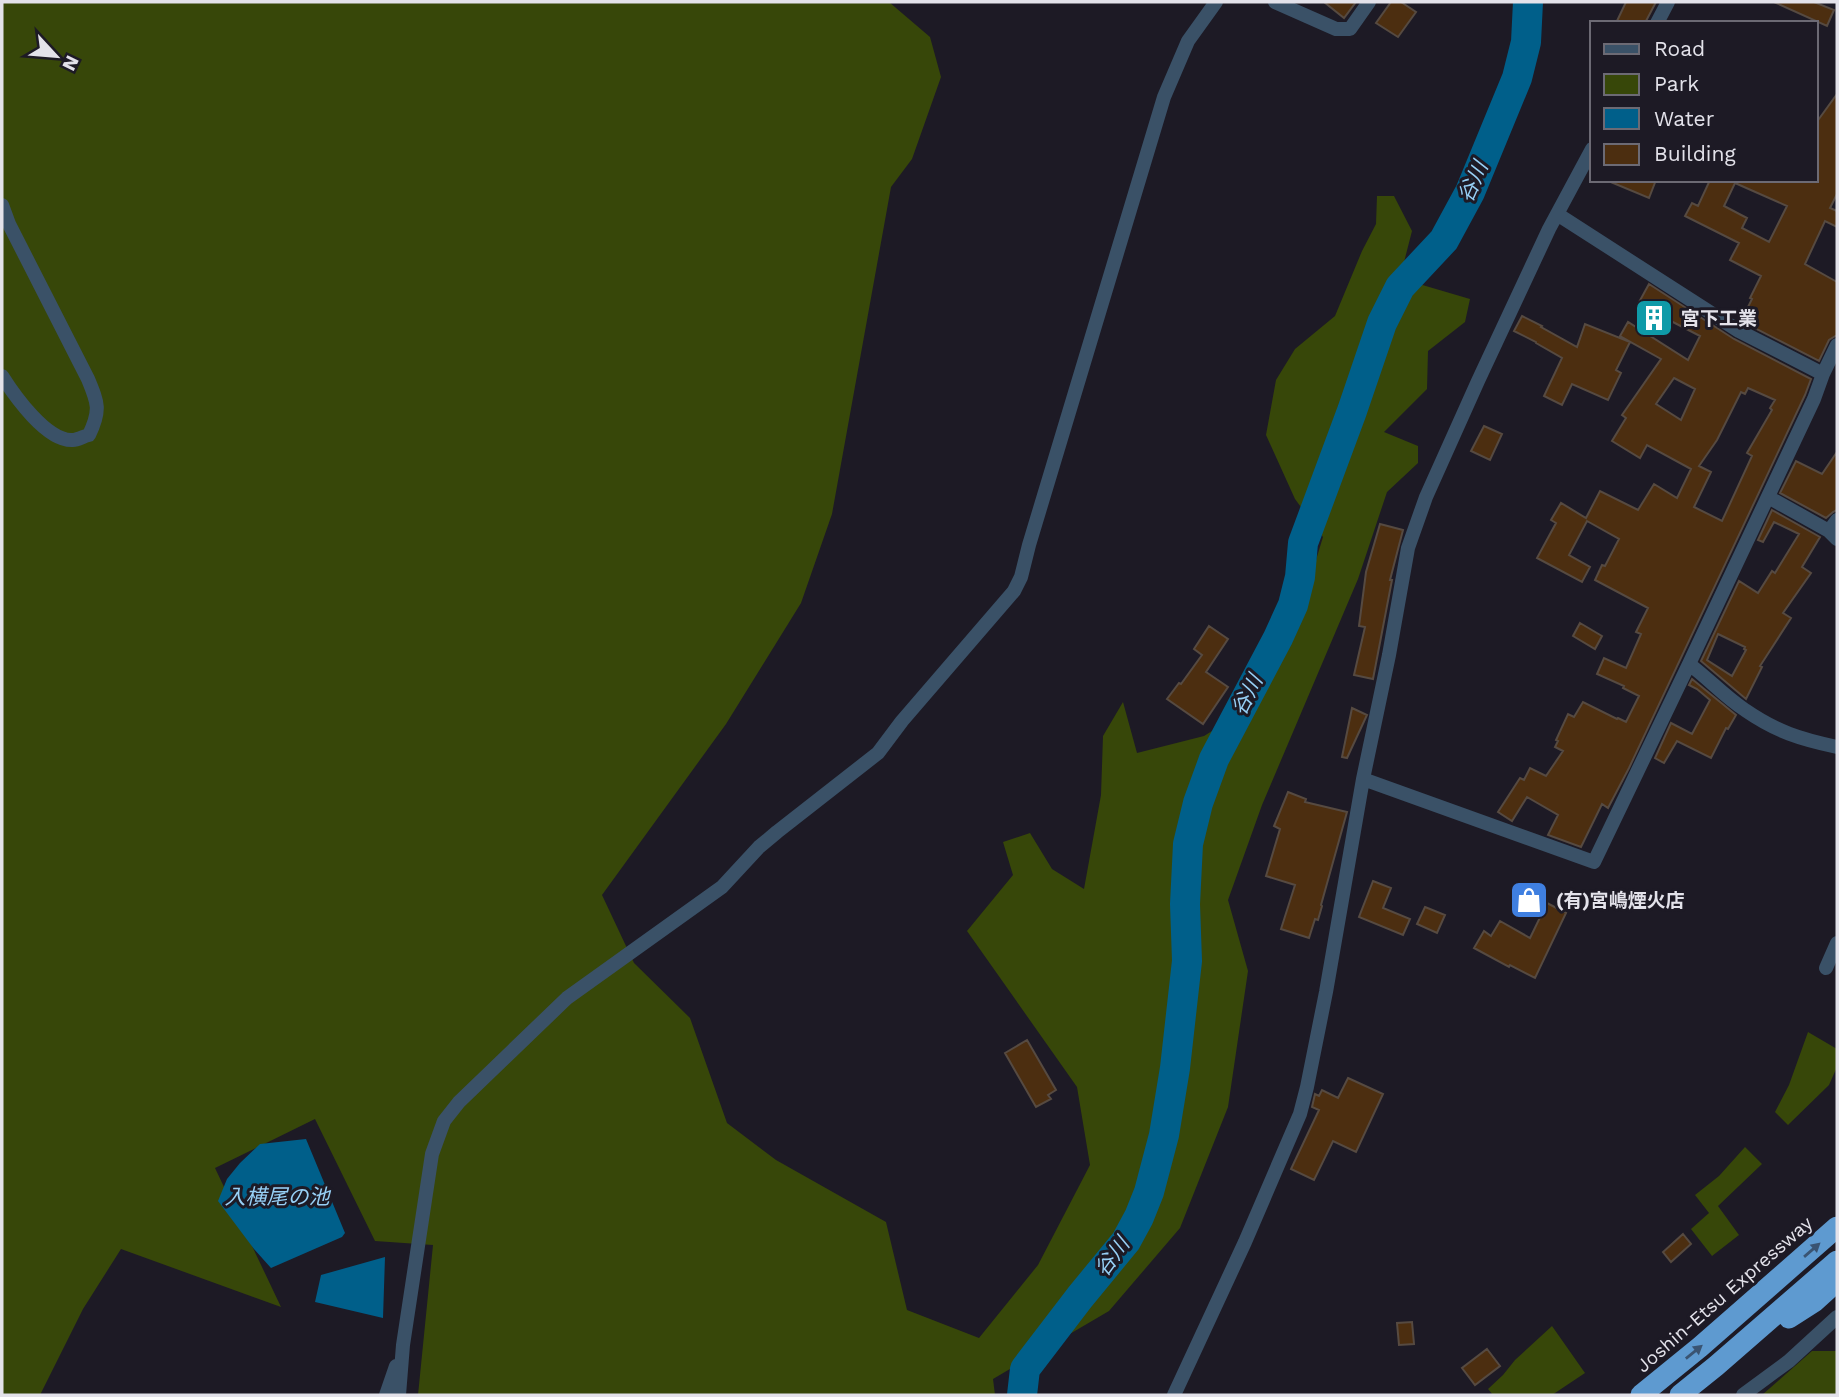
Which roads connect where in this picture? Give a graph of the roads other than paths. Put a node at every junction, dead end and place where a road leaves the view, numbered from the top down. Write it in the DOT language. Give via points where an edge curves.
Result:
graph roads {
  1 [pos="1216,2"];
  2 [pos="1275,2"];
  3 [pos="1369,2"];
  4 [pos="1668,2"];
  5 [pos="1658,21"];
  6 [pos="1590,153"];
  7 [pos="2,205"];
  8 [pos="1558,214"];
  9 [pos="1837,345"];
  10 [pos="1823,374"];
  11 [pos="2,376"];
  12 [pos="1768,498"];
  13 [pos="1835,530"];
  14 [pos="1689,664"];
  15 [pos="1837,747"];
  16 [pos="1363,779"];
  17 [pos="1837,943"];
  18 [pos="1826,968"];
  19 [pos="1837,1227"];
  20 [pos="1837,1261"];
  21 [pos="1837,1281"];
  22 [pos="1809,1297"];
  23 [pos="1837,1317"];
  24 [pos="403,1345"];
  25 [pos="386,1395"];
  26 [pos="399,1395"];
  27 [pos="1174,1395"];
  28 [pos="1641,1395"];
  29 [pos="1680,1395"];
  30 [pos="1743,1395"];
  1 -- 24 [label="street" via="1188,41 1164,97 1014,591 878,753 777,832 722,887 566,998 459,1102 444,1121 432,1154"];
  2 -- 3 [label="street" via="1336,29 1350,29"];
  4 -- 5 [label="street"];
  6 -- 8 [label="street"];
  7 -- 11 [label="street" via="98,402 89,435 60,438 27,410"];
  8 -- 10 [label="street" via="1739,331"];
  8 -- 16 [label="street" via="1478,381 1412,535"];
  9 -- 10 [label="street"];
  10 -- 12 [label="street"];
  12 -- 13 [label="street"];
  12 -- 14 [label="street"];
  14 -- 15 [label="street" via="1764,722 1794,737"];
  14 -- 16 [label="street" via="1594,862"];
  16 -- 27 [label="street" via="1300,1114"];
  17 -- 18 [label="street"];
  28 -- 19 [label="highway, Joshin-Etsu Expressway, one-way"];
  20 -- 22 [label="highway"];
  21 -- 22 [label="highway"];
  22 -- 29 [label="highway"];
  23 -- 30 [label="street"];
  24 -- 25 [label="street"];
  24 -- 26 [label="street"];
}
